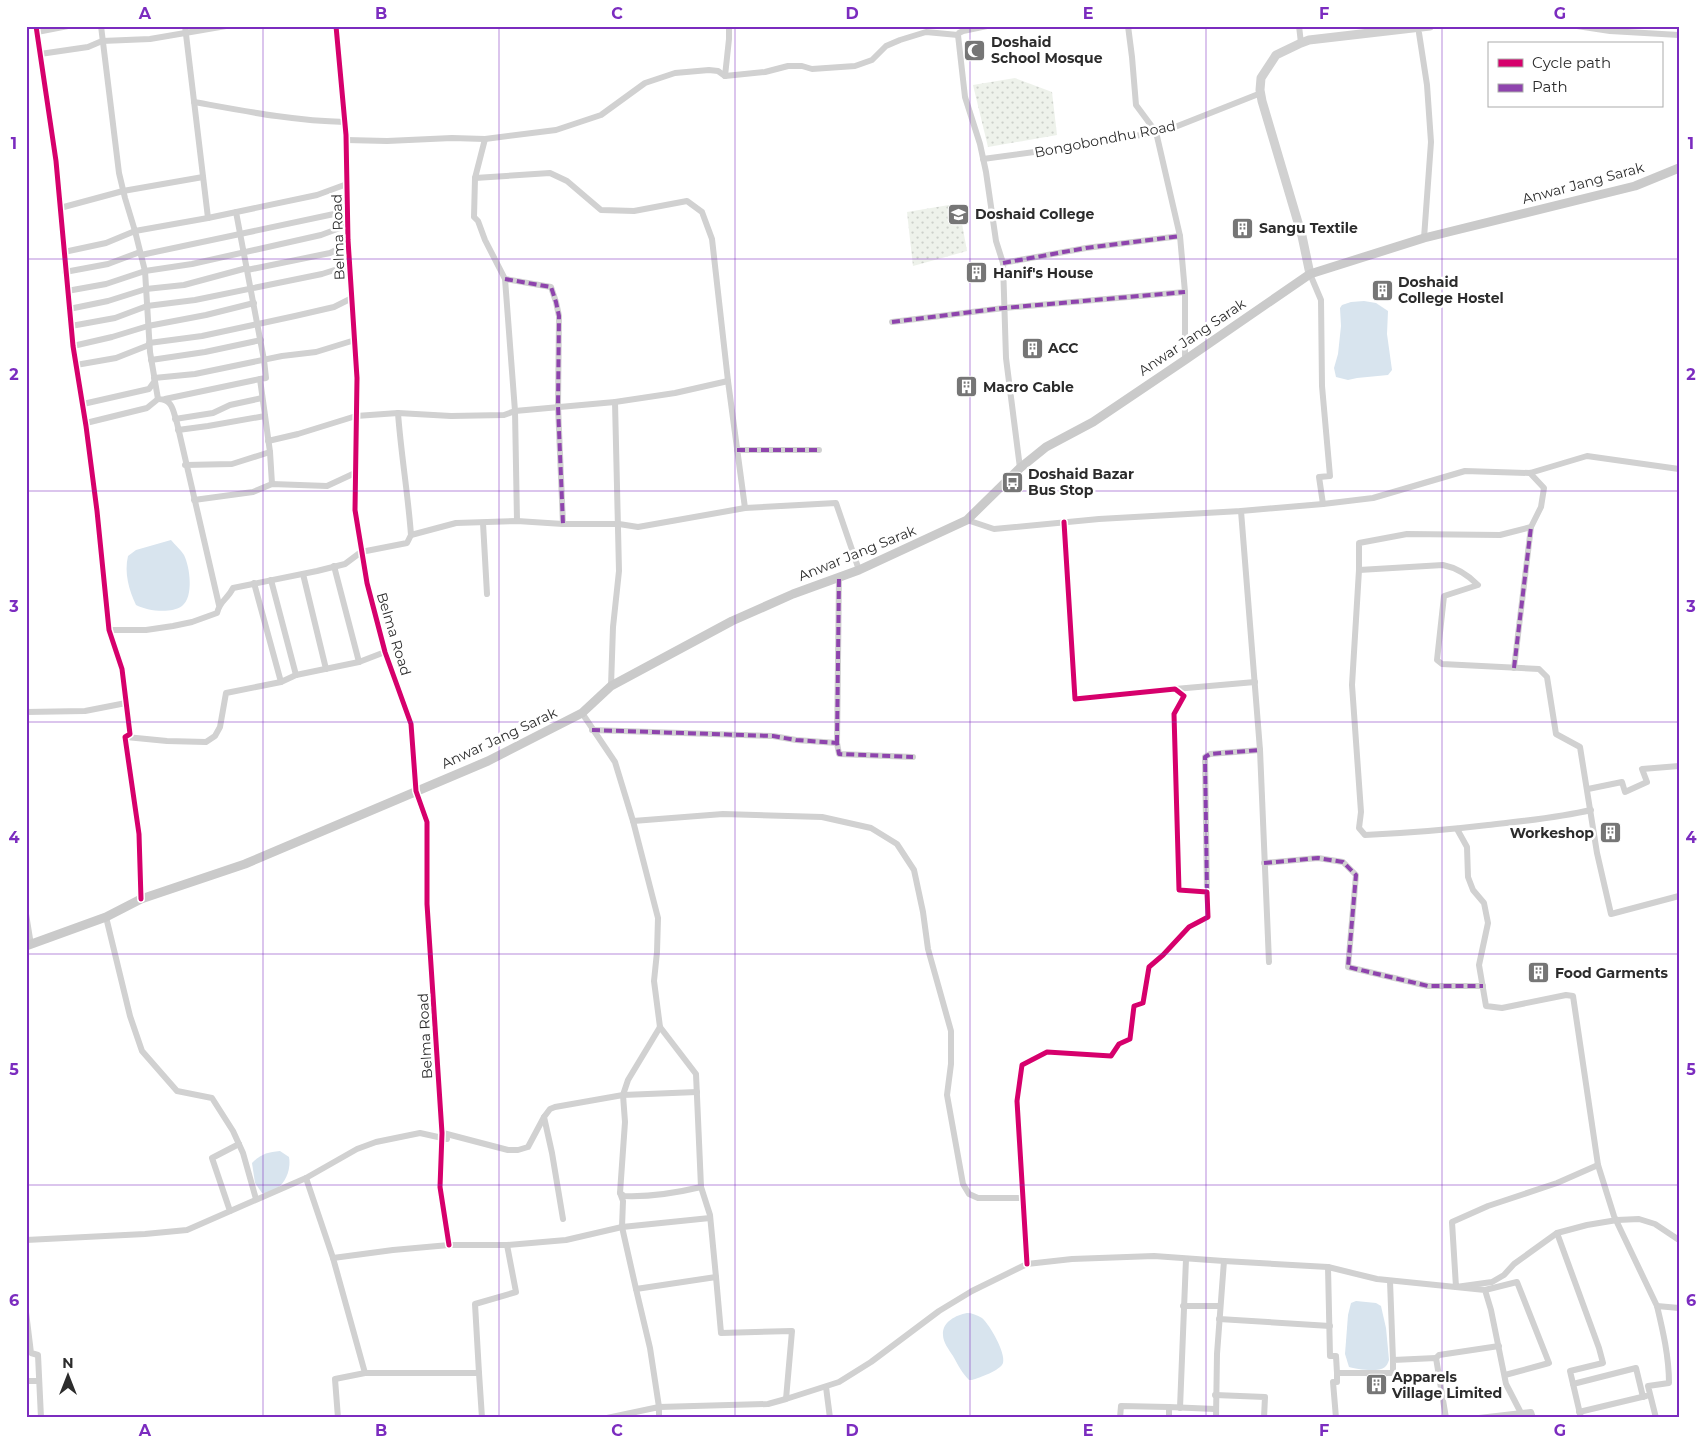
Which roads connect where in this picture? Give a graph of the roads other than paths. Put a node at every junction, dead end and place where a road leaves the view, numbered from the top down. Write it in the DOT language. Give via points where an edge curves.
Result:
graph roads {
  1 [pos="68,26"];
  2 [pos="101,26"];
  3 [pos="226,26"];
  4 [pos="336,26"];
  5 [pos="729,26"];
  6 [pos="987,26"];
  7 [pos="1128,26"];
  8 [pos="1299,26"];
  9 [pos="1430,26"];
  10 [pos="1576,26"];
  11 [pos="37,29"];
  12 [pos="186,29"];
  13 [pos="1419,33"];
  14 [pos="958,35"];
  15 [pos="1679,35"];
  16 [pos="102,41"];
  17 [pos="1301,44"];
  18 [pos="40,54"];
  19 [pos="725,76"];
  20 [pos="1261,93"];
  21 [pos="194,102"];
  22 [pos="345,122"];
  23 [pos="1156,132"];
  24 [pos="485,139"];
  25 [pos="346,140"];
  26 [pos="983,160"];
  27 [pos="1679,168"];
  28 [pos="203,178"];
  29 [pos="475,178"];
  30 [pos="347,184"];
  31 [pos="123,191"];
  32 [pos="347,207"];
  33 [pos="60,208"];
  34 [pos="236,212"];
  35 [pos="208,218"];
  36 [pos="348,225"];
  37 [pos="135,231"];
  38 [pos="240,233"];
  39 [pos="1180,236"];
  40 [pos="1424,238"];
  41 [pos="348,244"];
  42 [pos="64,252"];
  43 [pos="141,253"];
  44 [pos="245,253"];
  45 [pos="1003,263"];
  46 [pos="350,265"];
  47 [pos="247,269"];
  48 [pos="145,271"];
  49 [pos="65,272"];
  50 [pos="1310,274"];
  51 [pos="505,278"];
  52 [pos="251,287"];
  53 [pos="146,289"];
  54 [pos="67,291"];
  55 [pos="1185,292"];
  56 [pos="352,298"];
  57 [pos="254,303"];
  58 [pos="147,306"];
  59 [pos="69,308"];
  60 [pos="1004,308"];
  61 [pos="892,322"];
  62 [pos="258,324"];
  63 [pos="71,326"];
  64 [pos="148,326"];
  65 [pos="260,340"];
  66 [pos="355,340"];
  67 [pos="149,344"];
  68 [pos="73,346"];
  69 [pos="151,360"];
  70 [pos="264,360"];
  71 [pos="1185,360"];
  72 [pos="76,365"];
  73 [pos="260,379"];
  74 [pos="154,380"];
  75 [pos="728,381"];
  76 [pos="262,398"];
  77 [pos="162,399"];
  78 [pos="615,402"];
  79 [pos="82,404"];
  80 [pos="558,406"];
  81 [pos="515,411"];
  82 [pos="398,413"];
  83 [pos="264,416"];
  84 [pos="356,416"];
  85 [pos="175,419"];
  86 [pos="86,423"];
  87 [pos="178,430"];
  88 [pos="268,440"];
  89 [pos="737,450"];
  90 [pos="819,450"];
  91 [pos="270,452"];
  92 [pos="186,465"];
  93 [pos="1020,468"];
  94 [pos="1679,468"];
  95 [pos="355,473"];
  96 [pos="1530,473"];
  97 [pos="272,484"];
  98 [pos="194,500"];
  99 [pos="1323,504"];
  100 [pos="745,508"];
  101 [pos="1241,511"];
  102 [pos="967,520"];
  103 [pos="517,521"];
  104 [pos="1064,522"];
  105 [pos="483,523"];
  106 [pos="563,524"];
  107 [pos="619,524"];
  108 [pos="1531,527"];
  109 [pos="411,535"];
  110 [pos="361,552"];
  111 [pos="334,566"];
  112 [pos="859,570"];
  113 [pos="1359,570"];
  114 [pos="303,574"];
  115 [pos="839,577"];
  116 [pos="270,580"];
  117 [pos="254,583"];
  118 [pos="487,594"];
  119 [pos="219,604"];
  120 [pos="109,630"];
  121 [pos="385,652"];
  122 [pos="359,662"];
  123 [pos="1514,668"];
  124 [pos="326,669"];
  125 [pos="296,675"];
  126 [pos="281,682"];
  127 [pos="1255,682"];
  128 [pos="610,686"];
  129 [pos="1175,689"];
  130 [pos="126,703"];
  131 [pos="26,712"];
  132 [pos="582,714"];
  133 [pos="592,730"];
  134 [pos="124,737"];
  135 [pos="836,743"];
  136 [pos="1260,750"];
  137 [pos="913,757"];
  138 [pos="1679,766"];
  139 [pos="1588,789"];
  140 [pos="416,791"];
  141 [pos="1591,810"];
  142 [pos="634,821"];
  143 [pos="1457,828"];
  144 [pos="1264,863"];
  145 [pos="1207,892"];
  146 [pos="1679,896"];
  147 [pos="141,899"];
  148 [pos="26,914"];
  149 [pos="106,917"];
  150 [pos="29,945"];
  151 [pos="1269,962"];
  152 [pos="1483,986"];
  153 [pos="660,1028"];
  154 [pos="697,1092"];
  155 [pos="623,1095"];
  156 [pos="544,1117"];
  157 [pos="442,1133"];
  158 [pos="239,1144"];
  159 [pos="1598,1165"];
  160 [pos="306,1178"];
  161 [pos="701,1187"];
  162 [pos="620,1193"];
  163 [pos="1022,1198"];
  164 [pos="256,1199"];
  165 [pos="230,1211"];
  166 [pos="710,1218"];
  167 [pos="563,1219"];
  168 [pos="1617,1220"];
  169 [pos="622,1227"];
  170 [pos="1557,1232"];
  171 [pos="26,1240"];
  172 [pos="1679,1240"];
  173 [pos="449,1245"];
  174 [pos="508,1245"];
  175 [pos="333,1258"];
  176 [pos="1186,1260"];
  177 [pos="1224,1261"];
  178 [pos="1027,1264"];
  179 [pos="1328,1267"];
  180 [pos="716,1276"];
  181 [pos="1390,1281"];
  182 [pos="1456,1287"];
  183 [pos="636,1289"];
  184 [pos="1485,1290"];
  185 [pos="1183,1306"];
  186 [pos="1220,1306"];
  187 [pos="1657,1306"];
  188 [pos="1679,1308"];
  189 [pos="26,1312"];
  190 [pos="1219,1319"];
  191 [pos="1330,1326"];
  192 [pos="1499,1346"];
  193 [pos="1436,1358"];
  194 [pos="1393,1360"];
  195 [pos="365,1373"];
  196 [pos="479,1373"];
  197 [pos="1337,1373"];
  198 [pos="1505,1375"];
  199 [pos="26,1381"];
  200 [pos="39,1381"];
  201 [pos="1573,1384"];
  202 [pos="826,1386"];
  203 [pos="1216,1395"];
  204 [pos="1650,1395"];
  205 [pos="1643,1397"];
  206 [pos="786,1399"];
  207 [pos="1169,1407"];
  208 [pos="659,1408"];
  209 [pos="1180,1408"];
  210 [pos="1216,1409"];
  211 [pos="1522,1413"];
  212 [pos="1580,1415"];
  213 [pos="41,1418"];
  214 [pos="338,1418"];
  215 [pos="482,1418"];
  216 [pos="607,1418"];
  217 [pos="659,1418"];
  218 [pos="830,1418"];
  219 [pos="1120,1418"];
  220 [pos="1169,1418"];
  221 [pos="1216,1418"];
  222 [pos="1264,1418"];
  223 [pos="1336,1418"];
  224 [pos="1446,1418"];
  225 [pos="1479,1418"];
  226 [pos="1533,1418"];
  227 [pos="1656,1418"];
  1 -- 11 [label="street"];
  2 -- 16 [label="street"];
  3 -- 12 [label="street"];
  4 -- 22 [label="street, Belma Road"];
  5 -- 19 [label="street"];
  6 -- 14 [label="street" via="962,31"];
  7 -- 23 [label="street" via="1136,105"];
  8 -- 17 [label="street"];
  9 -- 17 [label="street" via="1309,40"];
  10 -- 15 [label="street"];
  11 -- 18 [label="street"];
  12 -- 16 [label="street" via="150,39"];
  12 -- 21 [label="street"];
  13 -- 40 [label="street" via="1431,142"];
  14 -- 19 [label="street" via="917,34 886,46 872,60 855,66 812,69 788,66"];
  14 -- 26 [label="street" via="965,97"];
  16 -- 18 [label="street" via="88,47"];
  16 -- 31 [label="street"];
  17 -- 20 [label="street" via="1276,55 1261,78"];
  18 -- 33 [label="street"];
  19 -- 24 [label="street" via="709,70 675,73 645,83 601,115 556,130"];
  20 -- 23 [label="street, Bongobondhu Road"];
  20 -- 50 [label="street"];
  21 -- 22 [label="street" via="315,121"];
  21 -- 28 [label="street"];
  22 -- 25 [label="street, Belma Road"];
  23 -- 26 [label="street, Bongobondhu Road"];
  23 -- 39 [label="street"];
  24 -- 25 [label="street"];
  24 -- 29 [label="street"];
  25 -- 30 [label="street, Belma Road"];
  26 -- 45 [label="street" via="996,241"];
  27 -- 40 [label="main road, Anwar Jang Sarak" via="1635,186"];
  28 -- 31 [label="street"];
  28 -- 35 [label="street"];
  29 -- 51 [label="street" via="474,217"];
  29 -- 75 [label="street" via="550,174 567,181 601,210 634,211 687,201 702,212 712,239"];
  30 -- 32 [label="street, Belma Road"];
  30 -- 34 [label="street" via="318,195"];
  31 -- 33 [label="street"];
  31 -- 37 [label="street"];
  32 -- 36 [label="street, Belma Road"];
  32 -- 38 [label="street" via="334,214"];
  33 -- 42 [label="street"];
  34 -- 35 [label="street"];
  34 -- 38 [label="street"];
  35 -- 37 [label="street"];
  36 -- 41 [label="street, Belma Road"];
  36 -- 44 [label="street" via="321,235"];
  37 -- 42 [label="street" via="106,243"];
  37 -- 43 [label="street"];
  38 -- 43 [label="street"];
  38 -- 44 [label="street"];
  39 -- 45 [label="street"];
  39 -- 55 [label="street"];
  40 -- 50 [label="main road, Anwar Jang Sarak"];
  41 -- 46 [label="street, Belma Road"];
  41 -- 47 [label="street" via="330,253"];
  42 -- 49 [label="street"];
  43 -- 48 [label="street"];
  43 -- 49 [label="street" via="108,264"];
  44 -- 47 [label="street"];
  44 -- 48 [label="street"];
  45 -- 60 [label="street"];
  46 -- 52 [label="street" via="322,274"];
  46 -- 56 [label="street, Belma Road"];
  47 -- 52 [label="street"];
  47 -- 53 [label="street" via="184,285"];
  48 -- 53 [label="street"];
  48 -- 54 [label="street" via="106,284"];
  49 -- 54 [label="street"];
  50 -- 71 [label="main road, Anwar Jang Sarak"];
  50 -- 99 [label="street" via="1322,300 1322,386 1330,476 1319,477"];
  51 -- 80 [label="street" via="551,287 559,316"];
  51 -- 81 [label="street"];
  52 -- 57 [label="street"];
  52 -- 58 [label="street" via="195,300"];
  53 -- 58 [label="street"];
  53 -- 59 [label="street" via="108,301"];
  54 -- 59 [label="street"];
  55 -- 60 [label="street"];
  55 -- 71 [label="street"];
  56 -- 62 [label="street" via="334,307"];
  56 -- 66 [label="street, Belma Road"];
  57 -- 62 [label="street"];
  57 -- 64 [label="street" via="206,316"];
  58 -- 63 [label="street" via="115,318"];
  58 -- 64 [label="street"];
  59 -- 63 [label="street"];
  60 -- 61 [label="street"];
  60 -- 93 [label="street" via="1009,387"];
  62 -- 65 [label="street"];
  62 -- 67 [label="street"];
  63 -- 68 [label="street"];
  64 -- 67 [label="street"];
  64 -- 68 [label="street"];
  65 -- 69 [label="street"];
  65 -- 70 [label="street"];
  66 -- 70 [label="street" via="316,352"];
  66 -- 84 [label="street, Belma Road"];
  67 -- 69 [label="street"];
  67 -- 72 [label="street" via="116,358"];
  68 -- 72 [label="street"];
  69 -- 74 [label="street"];
  70 -- 73 [label="street" via="266,378"];
  70 -- 74 [label="street"];
  71 -- 93 [label="main road, Anwar Jang Sarak" via="1092,422 1046,447"];
  72 -- 79 [label="street"];
  73 -- 76 [label="street"];
  73 -- 77 [label="street"];
  74 -- 77 [label="street"];
  74 -- 79 [label="street" via="149,389"];
  75 -- 78 [label="street"];
  75 -- 89 [label="street"];
  76 -- 83 [label="street"];
  76 -- 85 [label="street" via="230,405 214,413"];
  77 -- 85 [label="street" via="170,403"];
  77 -- 86 [label="street" via="147,408"];
  78 -- 80 [label="street"];
  78 -- 107 [label="street"];
  79 -- 86 [label="street"];
  80 -- 81 [label="street"];
  80 -- 106 [label="street"];
  81 -- 82 [label="street" via="504,415 451,416"];
  81 -- 103 [label="street"];
  82 -- 84 [label="street"];
  82 -- 109 [label="street"];
  83 -- 87 [label="street"];
  83 -- 88 [label="street"];
  84 -- 88 [label="street"];
  84 -- 95 [label="street, Belma Road"];
  85 -- 87 [label="street"];
  86 -- 120 [label="street"];
  87 -- 92 [label="street"];
  88 -- 91 [label="street"];
  89 -- 90 [label="street"];
  89 -- 100 [label="street"];
  91 -- 92 [label="street" via="232,464"];
  91 -- 97 [label="street"];
  92 -- 98 [label="street"];
  93 -- 102 [label="main road, Anwar Jang Sarak"];
  94 -- 96 [label="street" via="1587,456"];
  95 -- 97 [label="street" via="326,486"];
  95 -- 110 [label="street, Belma Road" via="355,510"];
  96 -- 99 [label="street" via="1465,471 1373,498"];
  96 -- 108 [label="street" via="1544,488 1541,507"];
  97 -- 98 [label="street" via="253,492"];
  98 -- 119 [label="street"];
  99 -- 101 [label="street"];
  100 -- 107 [label="street" via="638,527"];
  100 -- 112 [label="street" via="836,503"];
  101 -- 104 [label="street"];
  101 -- 127 [label="street"];
  102 -- 104 [label="street" via="994,529"];
  102 -- 112 [label="main road, Anwar Jang Sarak"];
  103 -- 105 [label="street"];
  103 -- 106 [label="street"];
  104 -- 129 [label="street" via="1076,698"];
  105 -- 109 [label="street" via="456,523"];
  105 -- 118 [label="street"];
  106 -- 107 [label="street"];
  107 -- 128 [label="street" via="619,571"];
  108 -- 113 [label="street" via="1500,535 1407,534 1359,543"];
  108 -- 123 [label="street"];
  109 -- 110 [label="street" via="407,543"];
  110 -- 111 [label="street" via="345,564"];
  110 -- 121 [label="street, Belma Road"];
  111 -- 114 [label="street"];
  111 -- 122 [label="street"];
  112 -- 115 [label="main road, Anwar Jang Sarak"];
  113 -- 123 [label="street" via="1443,565 1470,577 1478,585 1444,596 1437,660 1442,664"];
  113 -- 143 [label="street" via="1352,685 1361,812 1359,828 1365,835"];
  114 -- 116 [label="street"];
  114 -- 124 [label="street"];
  115 -- 128 [label="main road, Anwar Jang Sarak" via="732,621"];
  115 -- 135 [label="street"];
  116 -- 117 [label="street"];
  116 -- 125 [label="street"];
  117 -- 119 [label="street" via="233,588"];
  117 -- 126 [label="street"];
  119 -- 120 [label="street" via="217,613 192,622 146,630"];
  120 -- 130 [label="street" via="122,669"];
  121 -- 122 [label="street"];
  121 -- 140 [label="street, Belma Road" via="411,724"];
  122 -- 124 [label="street"];
  123 -- 139 [label="street" via="1539,670 1547,677 1556,734 1580,747"];
  124 -- 125 [label="street"];
  125 -- 126 [label="street"];
  126 -- 134 [label="street" via="226,692 220,728 206,742"];
  127 -- 129 [label="street"];
  127 -- 136 [label="street"];
  128 -- 132 [label="main road, Anwar Jang Sarak"];
  129 -- 145 [label="street" via="1184,696 1174,714 1179,890"];
  130 -- 131 [label="street" via="85,711"];
  130 -- 134 [label="street" via="130,734"];
  132 -- 133 [label="street"];
  132 -- 140 [label="main road, Anwar Jang Sarak" via="488,761"];
  133 -- 135 [label="street" via="773,736"];
  133 -- 142 [label="street" via="615,762"];
  134 -- 147 [label="street" via="139,834"];
  135 -- 137 [label="street" via="839,754"];
  136 -- 144 [label="street"];
  136 -- 145 [label="street" via="1210,754 1204,758"];
  138 -- 139 [label="street" via="1642,769 1647,782 1625,792 1622,782"];
  139 -- 141 [label="street"];
  140 -- 147 [label="main road, Anwar Jang Sarak" via="245,864"];
  140 -- 157 [label="street, Belma Road" via="427,822 427,904"];
  141 -- 143 [label="street" via="1557,818"];
  141 -- 146 [label="street" via="1611,914"];
  142 -- 153 [label="street" via="658,918 654,981"];
  142 -- 163 [label="street" via="723,814 822,817 871,828 897,844 914,870 928,949 951,1031 947,1095 963,1184 969,1194 978,1198"];
  143 -- 152 [label="street" via="1468,847 1468,877 1473,890 1484,903 1488,923 1479,965"];
  144 -- 151 [label="street"];
  144 -- 152 [label="street" via="1318,858 1343,862 1356,875 1348,967 1428,986"];
  145 -- 163 [label="street" via="1208,917 1189,927 1149,967 1143,1003 1134,1006 1130,1039 1119,1044 1111,1056 1047,1052 1022,1065 1017,1101"];
  147 -- 149 [label="main road, Anwar Jang Sarak"];
  148 -- 150 [label="street"];
  149 -- 150 [label="main road, Anwar Jang Sarak"];
  149 -- 158 [label="street" via="130,1016 142,1051 177,1092 212,1098"];
  152 -- 159 [label="street" via="1486,1006 1496,1008 1573,996"];
  153 -- 154 [label="street" via="696,1074"];
  153 -- 155 [label="street" via="628,1080"];
  154 -- 155 [label="street"];
  154 -- 161 [label="street"];
  155 -- 156 [label="street" via="555,1107"];
  155 -- 162 [label="street" via="625,1122"];
  156 -- 157 [label="street" via="528,1147 518,1150"];
  156 -- 167 [label="street"];
  157 -- 160 [label="street" via="447,1139 420,1134 376,1142"];
  157 -- 173 [label="street, Belma Road" via="440,1187"];
  158 -- 164 [label="street"];
  158 -- 165 [label="street" via="212,1158"];
  159 -- 168 [label="street"];
  159 -- 182 [label="street" via="1452,1222"];
  160 -- 164 [label="street"];
  160 -- 175 [label="street"];
  161 -- 162 [label="street" via="645,1196 624,1196"];
  161 -- 166 [label="street"];
  162 -- 169 [label="street" via="623,1201"];
  163 -- 178 [label="street"];
  164 -- 165 [label="street"];
  165 -- 171 [label="street" via="187,1230"];
  166 -- 169 [label="street"];
  166 -- 180 [label="street"];
  168 -- 170 [label="street"];
  168 -- 172 [label="street" via="1638,1219 1655,1224"];
  168 -- 187 [label="street"];
  169 -- 174 [label="street" via="566,1240"];
  169 -- 183 [label="street"];
  170 -- 182 [label="street" via="1492,1282"];
  170 -- 201 [label="street" via="1603,1363 1570,1371"];
  173 -- 174 [label="street"];
  173 -- 175 [label="street"];
  174 -- 196 [label="street" via="516,1292 474,1304"];
  175 -- 195 [label="street"];
  176 -- 177 [label="street"];
  176 -- 178 [label="street" via="1154,1256"];
  176 -- 185 [label="street"];
  177 -- 179 [label="street"];
  177 -- 186 [label="street"];
  178 -- 202 [label="street" via="939,1311 871,1362 839,1382"];
  179 -- 181 [label="street"];
  179 -- 191 [label="street"];
  180 -- 183 [label="street"];
  180 -- 206 [label="street" via="720,1333 792,1331"];
  181 -- 182 [label="street"];
  181 -- 194 [label="street"];
  182 -- 184 [label="street"];
  183 -- 208 [label="street" via="650,1348"];
  184 -- 192 [label="street"];
  184 -- 198 [label="street" via="1518,1282 1549,1363"];
  185 -- 186 [label="street"];
  185 -- 209 [label="street"];
  186 -- 190 [label="street"];
  187 -- 188 [label="street"];
  187 -- 204 [label="street" via="1669,1383 1648,1386"];
  189 -- 200 [label="street" via="31,1353 38,1355"];
  190 -- 191 [label="street"];
  190 -- 203 [label="street"];
  191 -- 197 [label="street" via="1330,1356 1336,1356"];
  192 -- 193 [label="street"];
  192 -- 198 [label="street"];
  193 -- 194 [label="street"];
  193 -- 224 [label="street"];
  194 -- 197 [label="street" via="1392,1373"];
  195 -- 196 [label="street"];
  195 -- 214 [label="street" via="335,1379"];
  196 -- 215 [label="street"];
  197 -- 223 [label="street" via="1337,1382 1333,1382"];
  198 -- 211 [label="street" via="1506,1384"];
  199 -- 200 [label="street"];
  200 -- 213 [label="street"];
  201 -- 205 [label="street" via="1636,1368"];
  201 -- 212 [label="street"];
  202 -- 206 [label="street"];
  202 -- 218 [label="street"];
  203 -- 210 [label="street"];
  203 -- 222 [label="street" via="1265,1397"];
  204 -- 205 [label="street"];
  204 -- 227 [label="street"];
  205 -- 212 [label="street"];
  206 -- 208 [label="street" via="768,1404"];
  207 -- 209 [label="street"];
  207 -- 219 [label="street" via="1120,1406"];
  207 -- 220 [label="street"];
  208 -- 216 [label="street"];
  208 -- 217 [label="street"];
  209 -- 210 [label="street"];
  210 -- 221 [label="street"];
  211 -- 225 [label="street"];
  211 -- 226 [label="street" via="1532,1412"];
}
